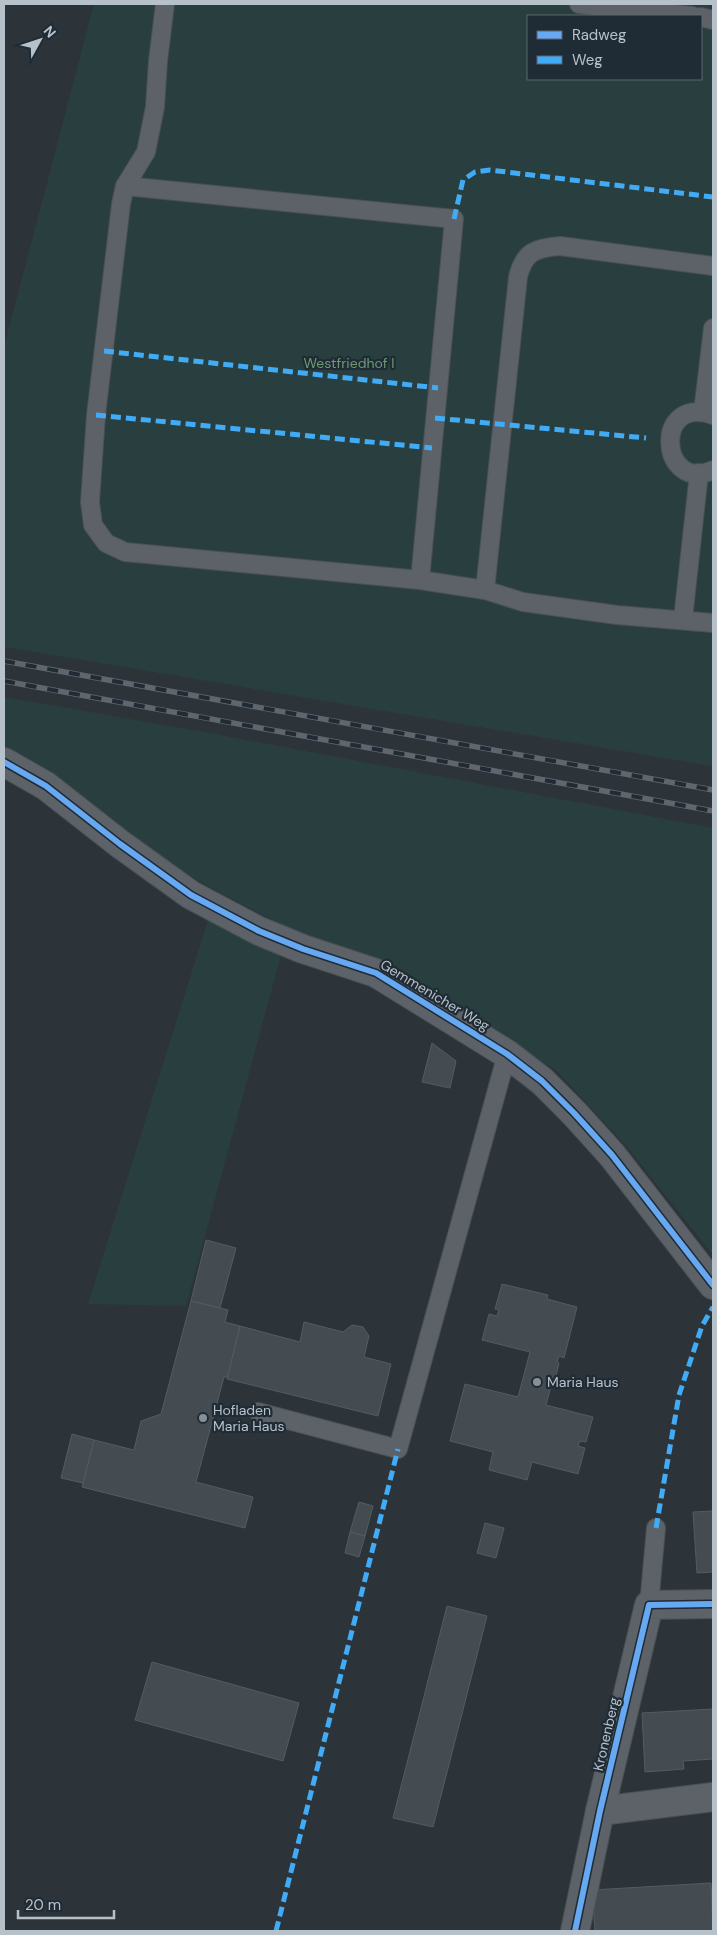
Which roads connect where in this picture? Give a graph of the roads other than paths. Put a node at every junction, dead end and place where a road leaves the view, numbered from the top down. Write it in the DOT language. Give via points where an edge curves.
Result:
graph roads {
  1 [pos="165,4"];
  2 [pos="579,4"];
  3 [pos="684,15"];
  4 [pos="125,186"];
  5 [pos="713,266"];
  6 [pos="713,328"];
  7 [pos="708,413"];
  8 [pos="706,471"];
  9 [pos="420,580"];
  10 [pos="485,590"];
  11 [pos="683,620"];
  12 [pos="713,623"];
  13 [pos="4,762"];
  14 [pos="508,1054"];
  15 [pos="713,1285"];
  16 [pos="258,1412"];
  17 [pos="656,1528"];
  18 [pos="713,1604"];
  19 [pos="649,1606"];
  20 [pos="713,1797"];
  21 [pos="600,1811"];
  22 [pos="575,1931"];
  1 -- 4 [label="lane" via="155,107 146,152"];
  2 -- 3 [label="lane"];
  4 -- 9 [label="lane" via="120,204 96,415 90,502 93,524 106,543 125,552"];
  4 -- 9 [label="lane" via="454,219"];
  5 -- 10 [label="lane" via="560,246 530,254 521,265"];
  6 -- 7 [label="lane"];
  7 -- 8 [label="lane" via="694,412 684,416 672,430 669,440 670,450 680,466"];
  8 -- 11 [label="lane"];
  9 -- 10 [label="lane"];
  10 -- 11 [label="lane" via="523,602"];
  11 -- 12 [label="lane"];
  13 -- 14 [label="street, Gemmenicher Weg" via="46,786 191,895 303,950 376,973"];
  14 -- 15 [label="street, Gemmenicher Weg" via="542,1081 612,1155"];
  14 -- 16 [label="lane" via="398,1449"];
  17 -- 19 [label="lane"];
  18 -- 19 [label="street"];
  19 -- 21 [label="street, Kronenberg"];
  20 -- 21 [label="street"];
  21 -- 22 [label="street, Kronenberg"];
}
